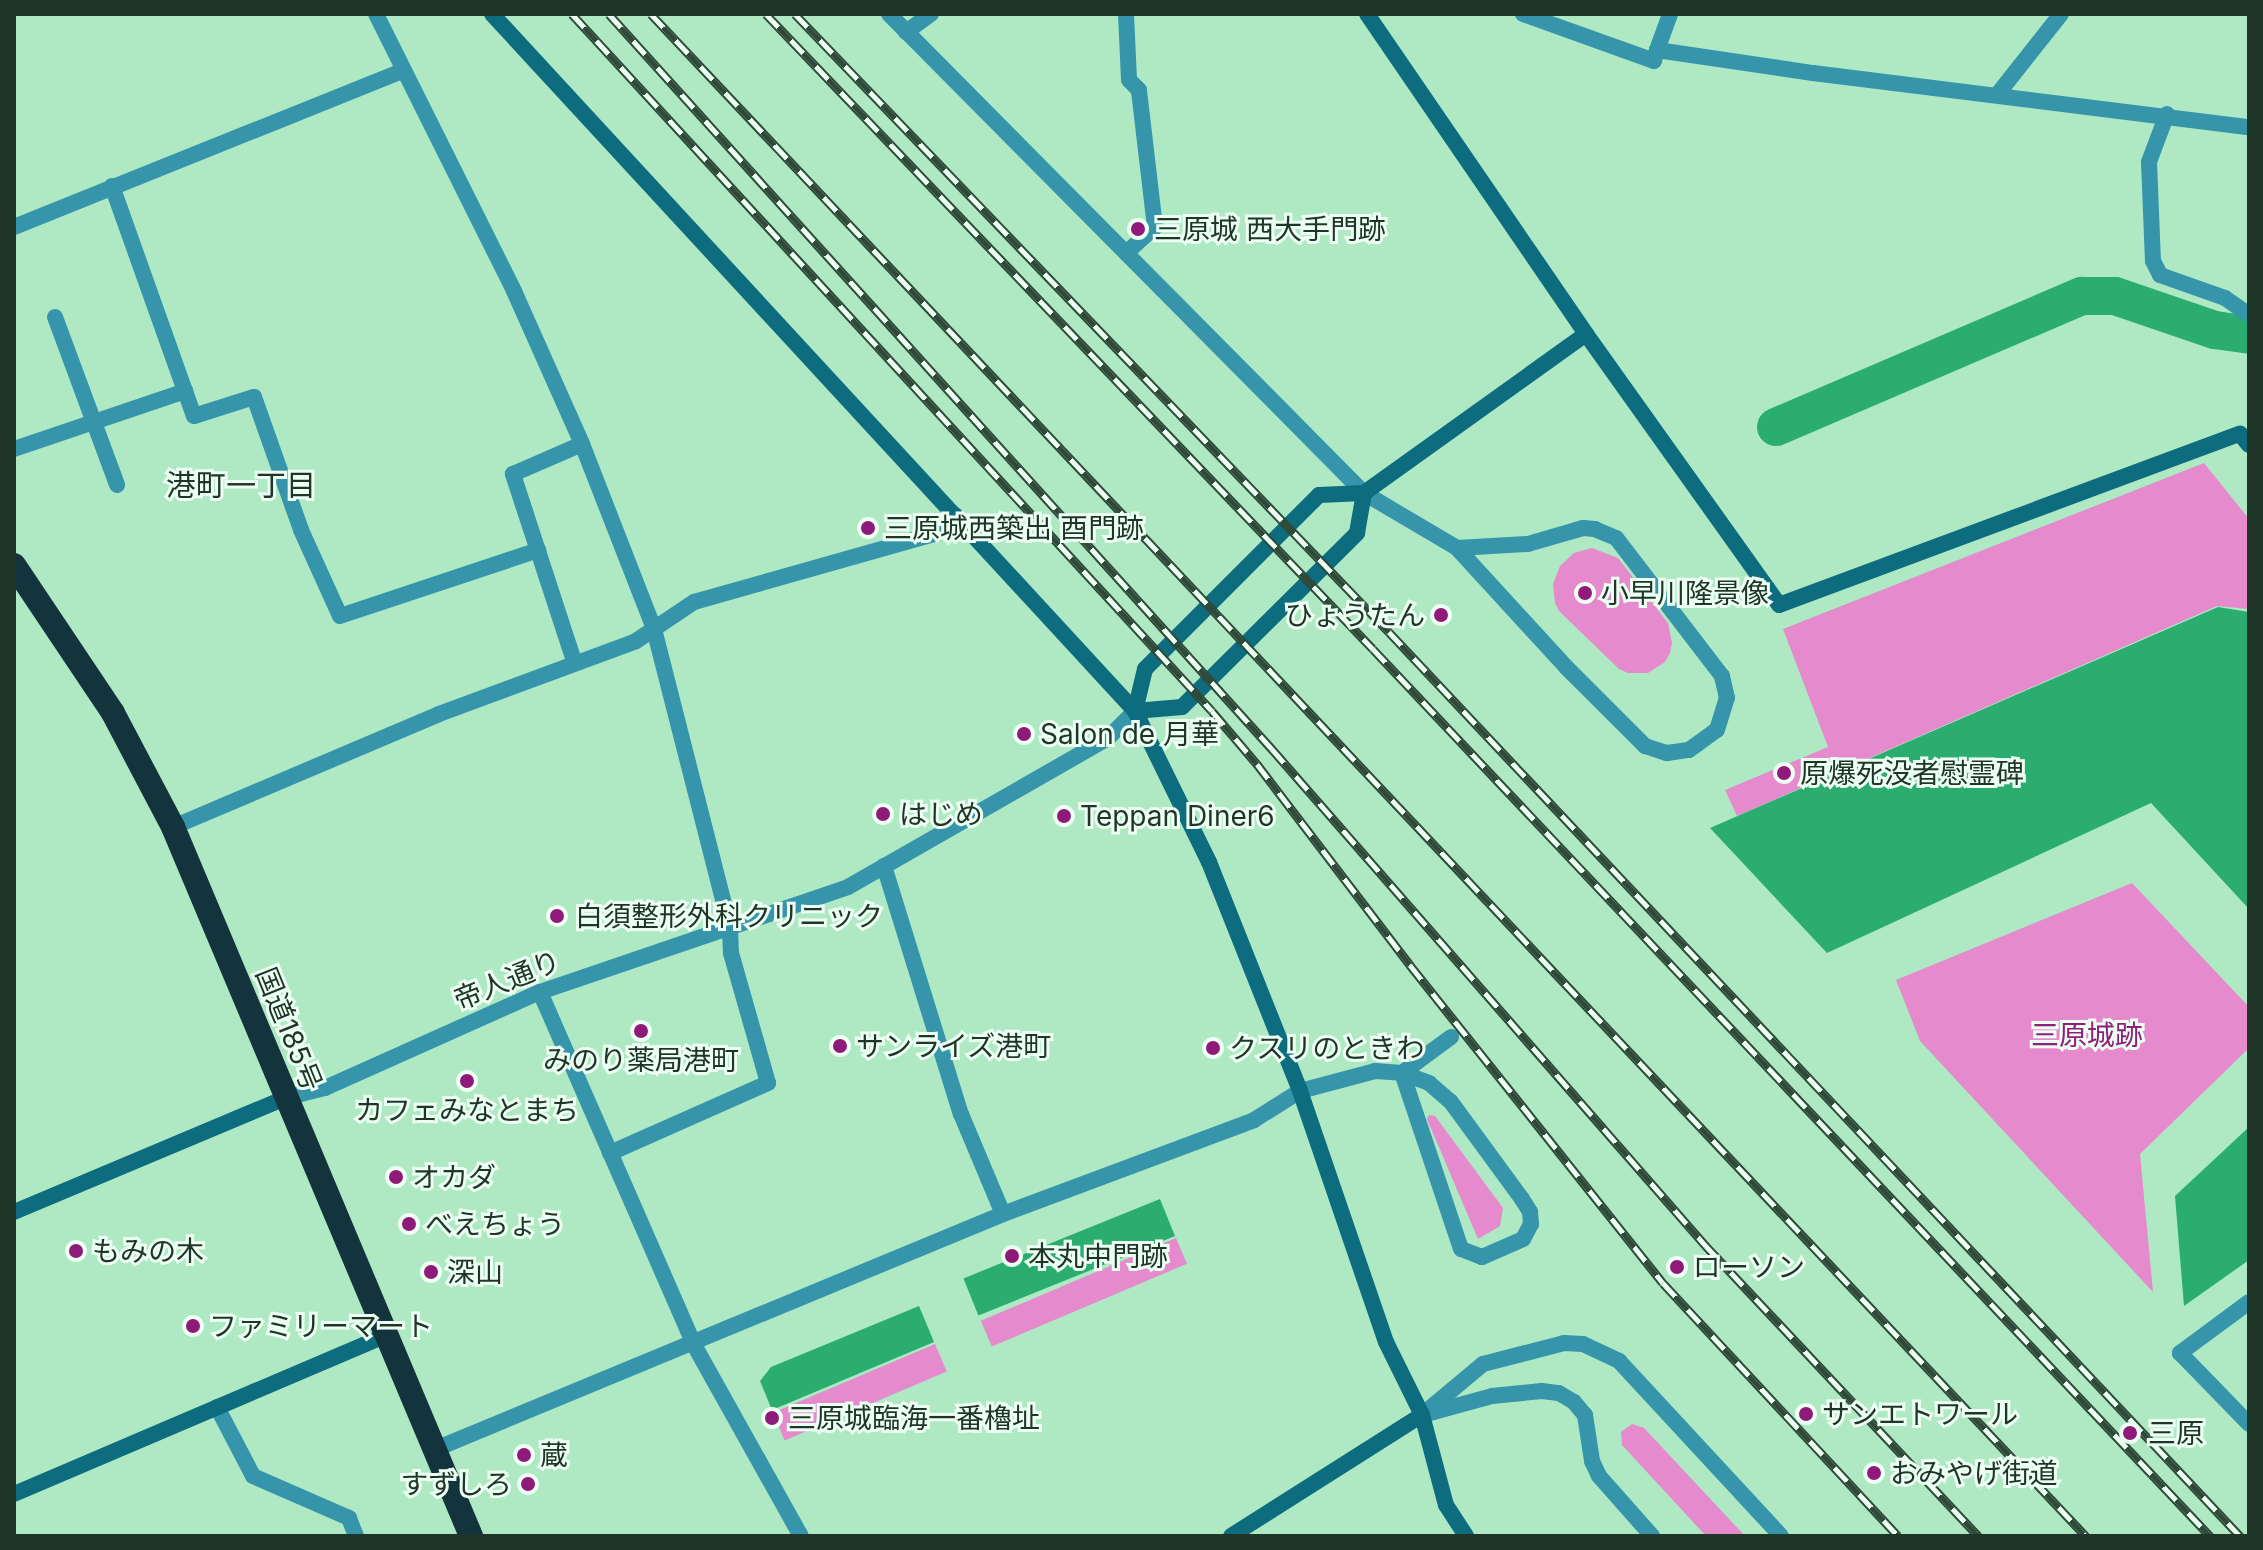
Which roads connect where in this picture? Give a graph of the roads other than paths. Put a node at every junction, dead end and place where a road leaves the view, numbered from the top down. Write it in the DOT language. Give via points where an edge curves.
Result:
graph roads {
  1 [pos="376,14"];
  2 [pos="492,14"];
  3 [pos="889,14"];
  4 [pos="931,14"];
  5 [pos="1126,14"];
  6 [pos="1367,14"];
  7 [pos="1523,14"];
  8 [pos="1670,14"];
  9 [pos="2061,14"];
  10 [pos="906,32"];
  11 [pos="1657,50"];
  12 [pos="404,70"];
  13 [pos="1997,95"];
  14 [pos="2167,114"];
  15 [pos="2249,127"];
  16 [pos="112,186"];
  17 [pos="14,227"];
  18 [pos="1126,253"];
  19 [pos="2249,315"];
  20 [pos="55,317"];
  21 [pos="1586,334"];
  22 [pos="185,391"];
  23 [pos="95,422"];
  24 [pos="2246,436"];
  25 [pos="582,444"];
  26 [pos="14,449"];
  27 [pos="117,485"];
  28 [pos="1364,493"];
  29 [pos="956,515"];
  30 [pos="1457,548"];
  31 [pos="538,550"];
  32 [pos="14,565"];
  33 [pos="654,629"];
  34 [pos="574,661"];
  35 [pos="1135,711"];
  36 [pos="173,827"];
  37 [pos="884,866"];
  38 [pos="730,927"];
  39 [pos="540,992"];
  40 [pos="1451,1037"];
  41 [pos="1402,1073"];
  42 [pos="1300,1091"];
  43 [pos="285,1098"];
  44 [pos="610,1153"];
  45 [pos="14,1212"];
  46 [pos="1003,1214"];
  47 [pos="2249,1302"];
  48 [pos="386,1335"];
  49 [pos="693,1343"];
  50 [pos="217,1407"];
  51 [pos="1422,1415"];
  52 [pos="2249,1424"];
  53 [pos="433,1450"];
  54 [pos="14,1494"];
  55 [pos="356,1536"];
  56 [pos="471,1536"];
  57 [pos="801,1536"];
  58 [pos="1231,1536"];
  59 [pos="1466,1536"];
  60 [pos="1652,1536"];
  61 [pos="1781,1536"];
  1 -- 12 [label="street"];
  2 -- 29 [label="street"];
  3 -- 10 [label="street"];
  4 -- 10 [label="street"];
  5 -- 18 [label="street" via="1129,80 1139,90 1155,227"];
  6 -- 21 [label="street"];
  7 -- 11 [label="street" via="1654,61"];
  8 -- 11 [label="street"];
  9 -- 13 [label="street"];
  10 -- 18 [label="street"];
  11 -- 13 [label="street"];
  12 -- 16 [label="street"];
  12 -- 25 [label="street" via="514,291"];
  13 -- 14 [label="street"];
  14 -- 15 [label="street"];
  14 -- 19 [label="street" via="2149,162 2153,261 2160,275 2225,298"];
  16 -- 17 [label="street"];
  16 -- 22 [label="street"];
  18 -- 28 [label="street"];
  20 -- 23 [label="street"];
  21 -- 24 [label="street" via="1779,605"];
  21 -- 28 [label="street"];
  22 -- 23 [label="street"];
  22 -- 31 [label="street" via="194,416 254,397 301,530 340,616"];
  23 -- 26 [label="street"];
  23 -- 27 [label="street"];
  25 -- 31 [label="street" via="513,474"];
  25 -- 33 [label="street"];
  28 -- 30 [label="street"];
  28 -- 35 [label="street" via="1319,495 1145,669"];
  28 -- 35 [label="street" via="1357,533 1182,707"];
  29 -- 33 [label="street" via="938,533 694,602"];
  29 -- 35 [label="street"];
  30 -- 30 [label="street" via="1528,544 1583,528 1616,538 1722,676 1727,698 1717,730 1700,745 1678,753 1655,751 1636,740"];
  31 -- 34 [label="street"];
  32 -- 36 [label="highway, 国道185号" via="113,713"];
  33 -- 34 [label="street" via="636,641"];
  33 -- 38 [label="street"];
  34 -- 36 [label="street"];
  35 -- 37 [label="street, 帝人通り" via="1108,738"];
  35 -- 42 [label="street" via="1209,862"];
  36 -- 43 [label="highway, 国道185号"];
  37 -- 38 [label="street, 帝人通り" via="848,887"];
  37 -- 46 [label="street" via="961,1114"];
  38 -- 39 [label="street, 帝人通り"];
  38 -- 44 [label="street" via="731,953 768,1083"];
  39 -- 43 [label="street, 帝人通り" via="325,1088"];
  39 -- 44 [label="street"];
  40 -- 41 [label="street"];
  41 -- 41 [label="street" via="1429,1083 1451,1102 1522,1199 1531,1224 1523,1239 1482,1257 1461,1249"];
  41 -- 42 [label="street" via="1375,1071"];
  42 -- 46 [label="street" via="1254,1120"];
  42 -- 51 [label="street" via="1386,1342"];
  43 -- 45 [label="street, 帝人通り"];
  43 -- 48 [label="highway, 国道185号"];
  44 -- 49 [label="street"];
  46 -- 49 [label="street"];
  47 -- 52 [label="street" via="2180,1353"];
  48 -- 50 [label="street"];
  48 -- 53 [label="highway, 国道185号"];
  49 -- 53 [label="street"];
  49 -- 57 [label="street"];
  50 -- 54 [label="street"];
  50 -- 55 [label="street" via="253,1476 349,1518"];
  51 -- 58 [label="street"];
  51 -- 59 [label="street" via="1446,1505"];
  51 -- 60 [label="street" via="1492,1396 1559,1393 1585,1415 1599,1476"];
  51 -- 61 [label="street" via="1483,1364 1564,1343 1583,1344 1619,1361"];
  53 -- 56 [label="highway, 国道185号"];
}
